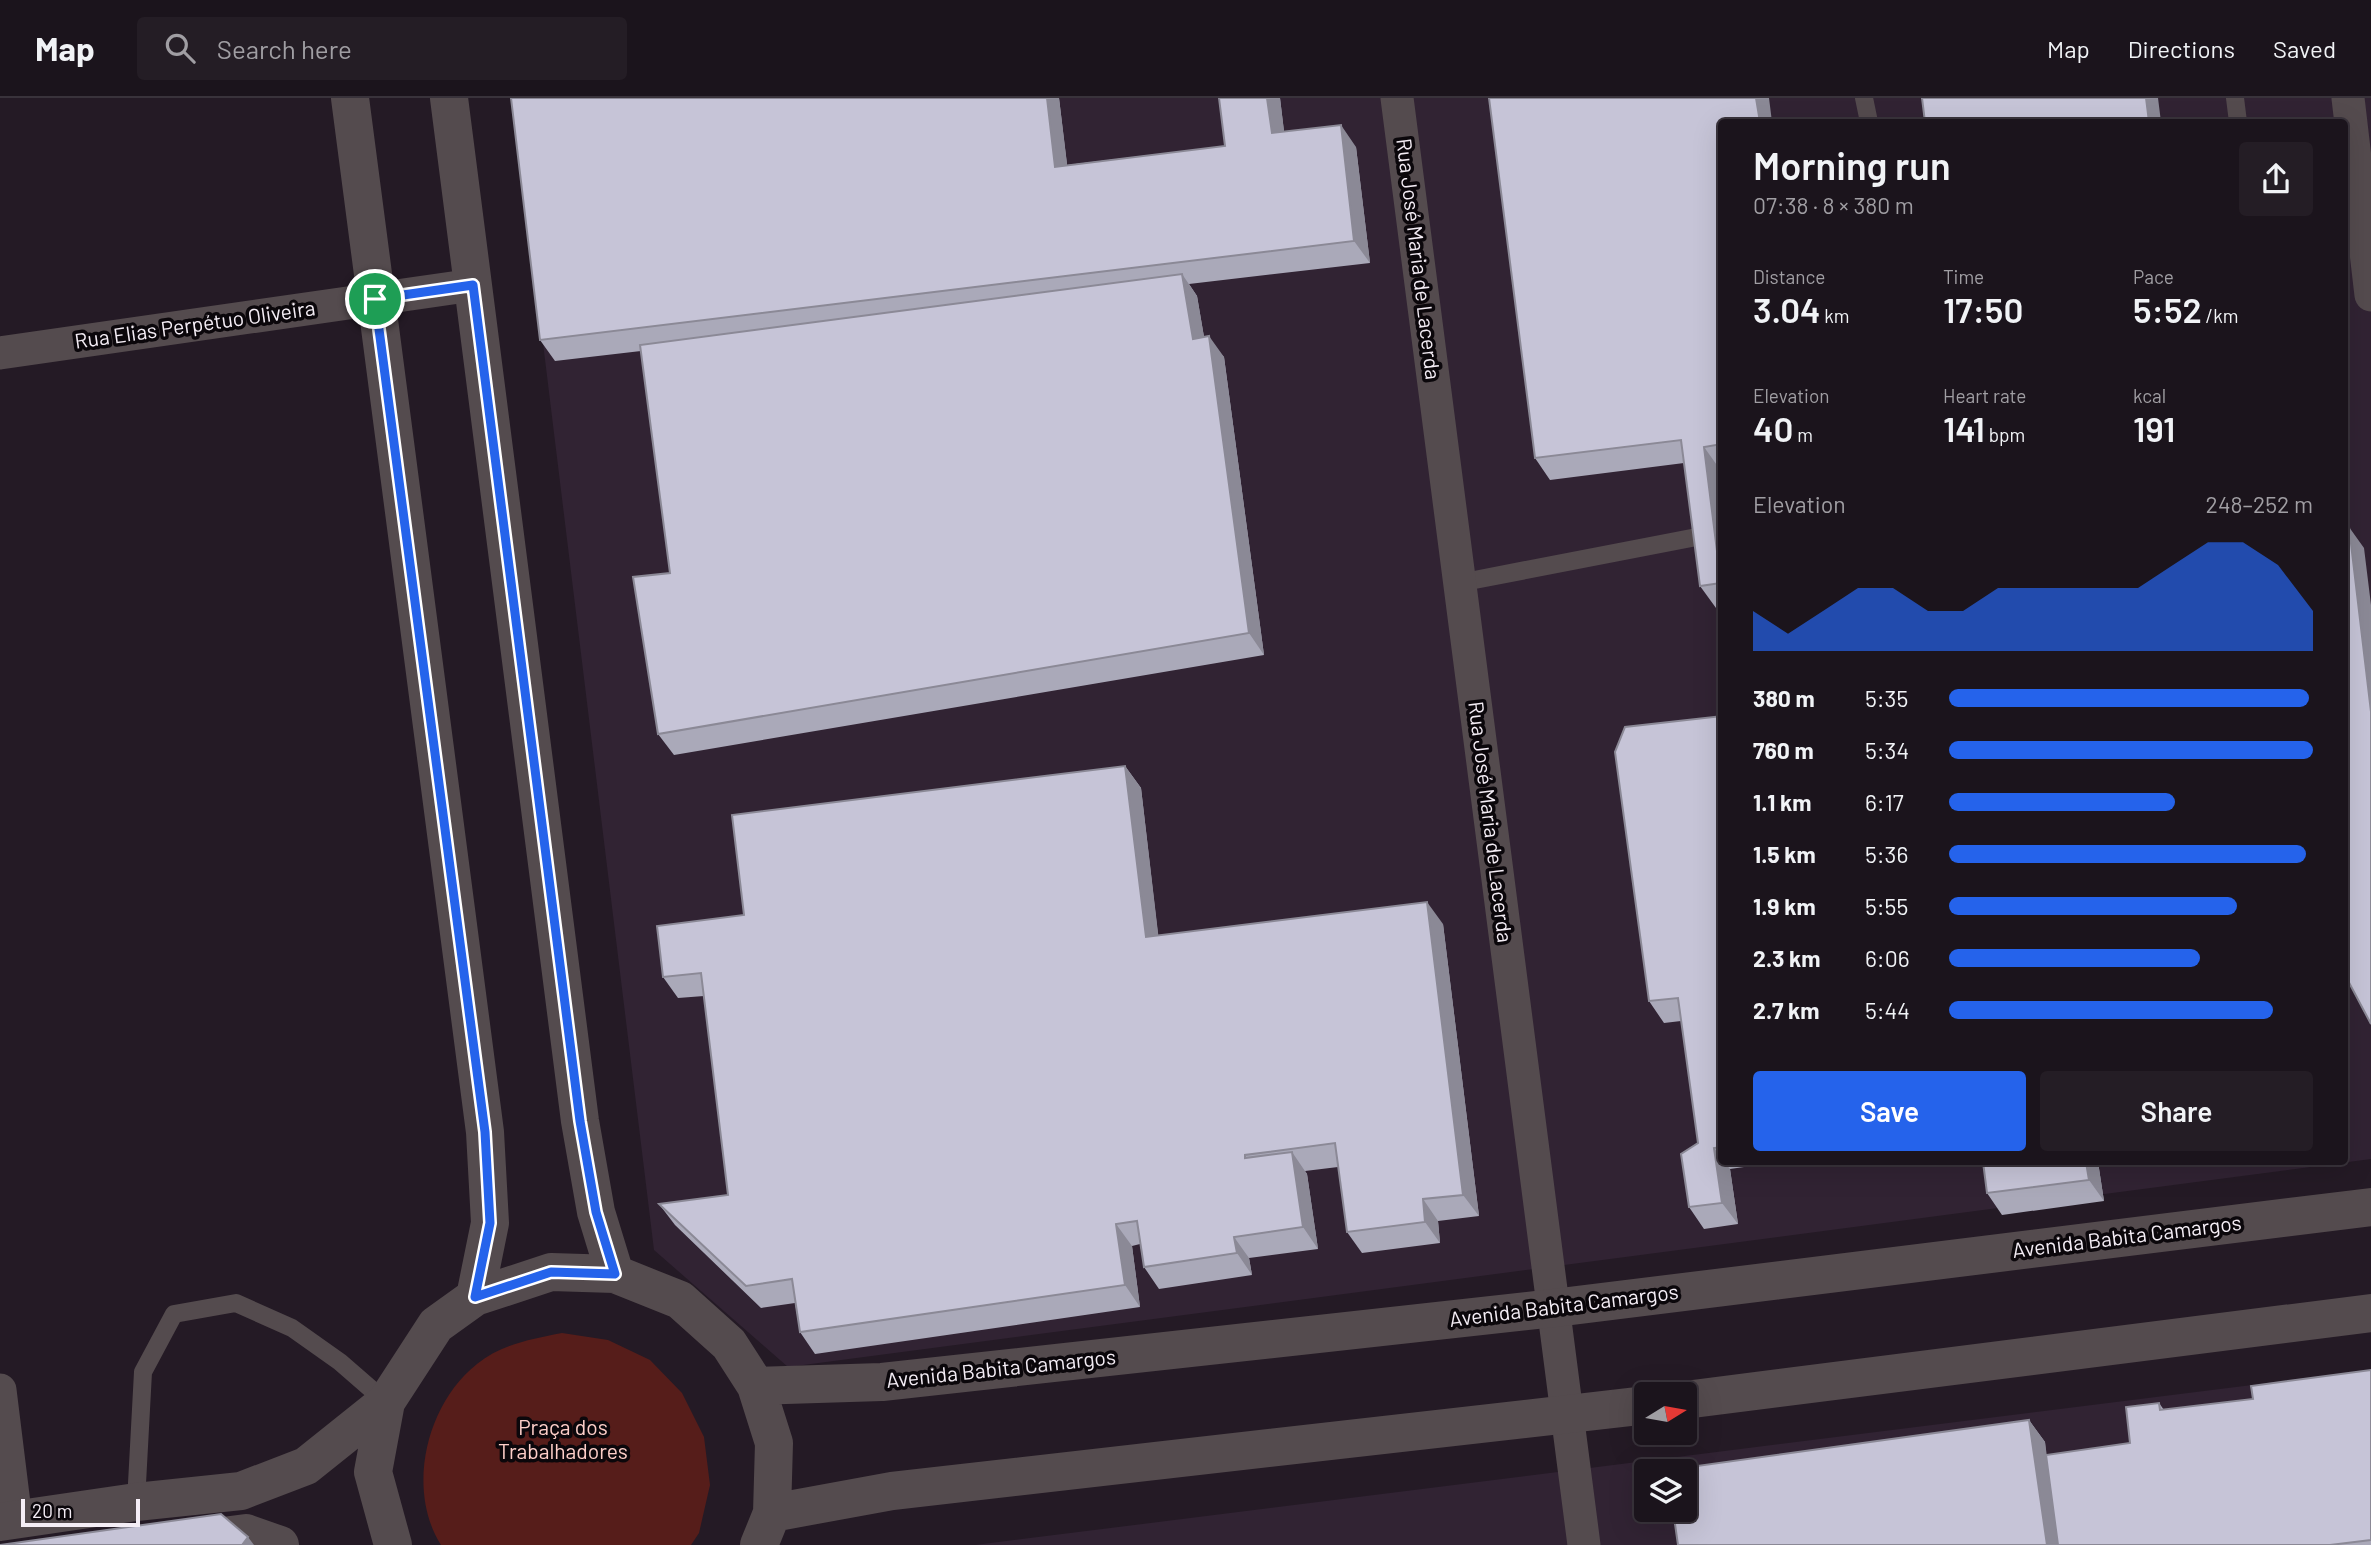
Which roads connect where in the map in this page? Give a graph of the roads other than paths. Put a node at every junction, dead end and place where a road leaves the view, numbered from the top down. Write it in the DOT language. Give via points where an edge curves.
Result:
graph roads {
  1 [pos="350,98"];
  2 [pos="449,98"];
  3 [pos="1397,98"];
  4 [pos="1864,98"];
  5 [pos="2235,98"];
  6 [pos="2348,98"];
  7 [pos="1868,119"];
  8 [pos="2238,119"];
  9 [pos="473,285"];
  10 [pos="2371,295"];
  11 [pos="375,299"];
  12 [pos="0,353"];
  13 [pos="1707,535"];
  14 [pos="1459,583"];
  15 [pos="2371,1207"];
  16 [pos="615,1274"];
  17 [pos="475,1297"];
  18 [pos="1554,1308"];
  19 [pos="2371,1313"];
  20 [pos="756,1386"];
  21 [pos="0,1390"];
  22 [pos="1698,1398"];
  23 [pos="386,1402"];
  24 [pos="1634,1407"];
  25 [pos="1568,1415"];
  26 [pos="136,1502"];
  27 [pos="8,1521"];
  28 [pos="766,1529"];
  29 [pos="154,1545"];
  30 [pos="280,1545"];
  31 [pos="393,1545"];
  32 [pos="1584,1545"];
  1 -- 11 [label="street"];
  2 -- 9 [label="street"];
  3 -- 14 [label="street, Rua José Maria de Lacerda"];
  4 -- 7 [label="lane"];
  5 -- 8 [label="lane"];
  6 -- 10 [label="street"];
  9 -- 11 [label="street, Rua Elias Perpétuo Oliveira"];
  9 -- 16 [label="street" via="580,1121 596,1212"];
  11 -- 12 [label="street, Rua Elias Perpétuo Oliveira"];
  11 -- 17 [label="street" via="485,1132 490,1223"];
  13 -- 14 [label="lane"];
  14 -- 18 [label="street, Rua José Maria de Lacerda"];
  15 -- 18 [label="street, Avenida Babita Camargos"];
  16 -- 17 [label="street" via="551,1272"];
  16 -- 20 [label="street" via="680,1300 729,1343"];
  17 -- 23 [label="street" via="436,1325"];
  18 -- 20 [label="street, Avenida Babita Camargos" via="882,1382"];
  18 -- 25 [label="street, Rua José Maria de Lacerda"];
  19 -- 22 [label="street"];
  20 -- 28 [label="street" via="774,1443"];
  21 -- 27 [label="street"];
  23 -- 26 [label="street" via="306,1466 241,1491"];
  23 -- 26 [label="lane" via="292,1328 236,1303 174,1314 143,1372"];
  23 -- 31 [label="street" via="373,1472"];
  24 -- 25 [label="street"];
  25 -- 28 [label="street" via="892,1491"];
  25 -- 32 [label="street, Rua José Maria de Lacerda"];
  26 -- 27 [label="street"];
  29 -- 30 [label="street" via="246,1533"];
}
